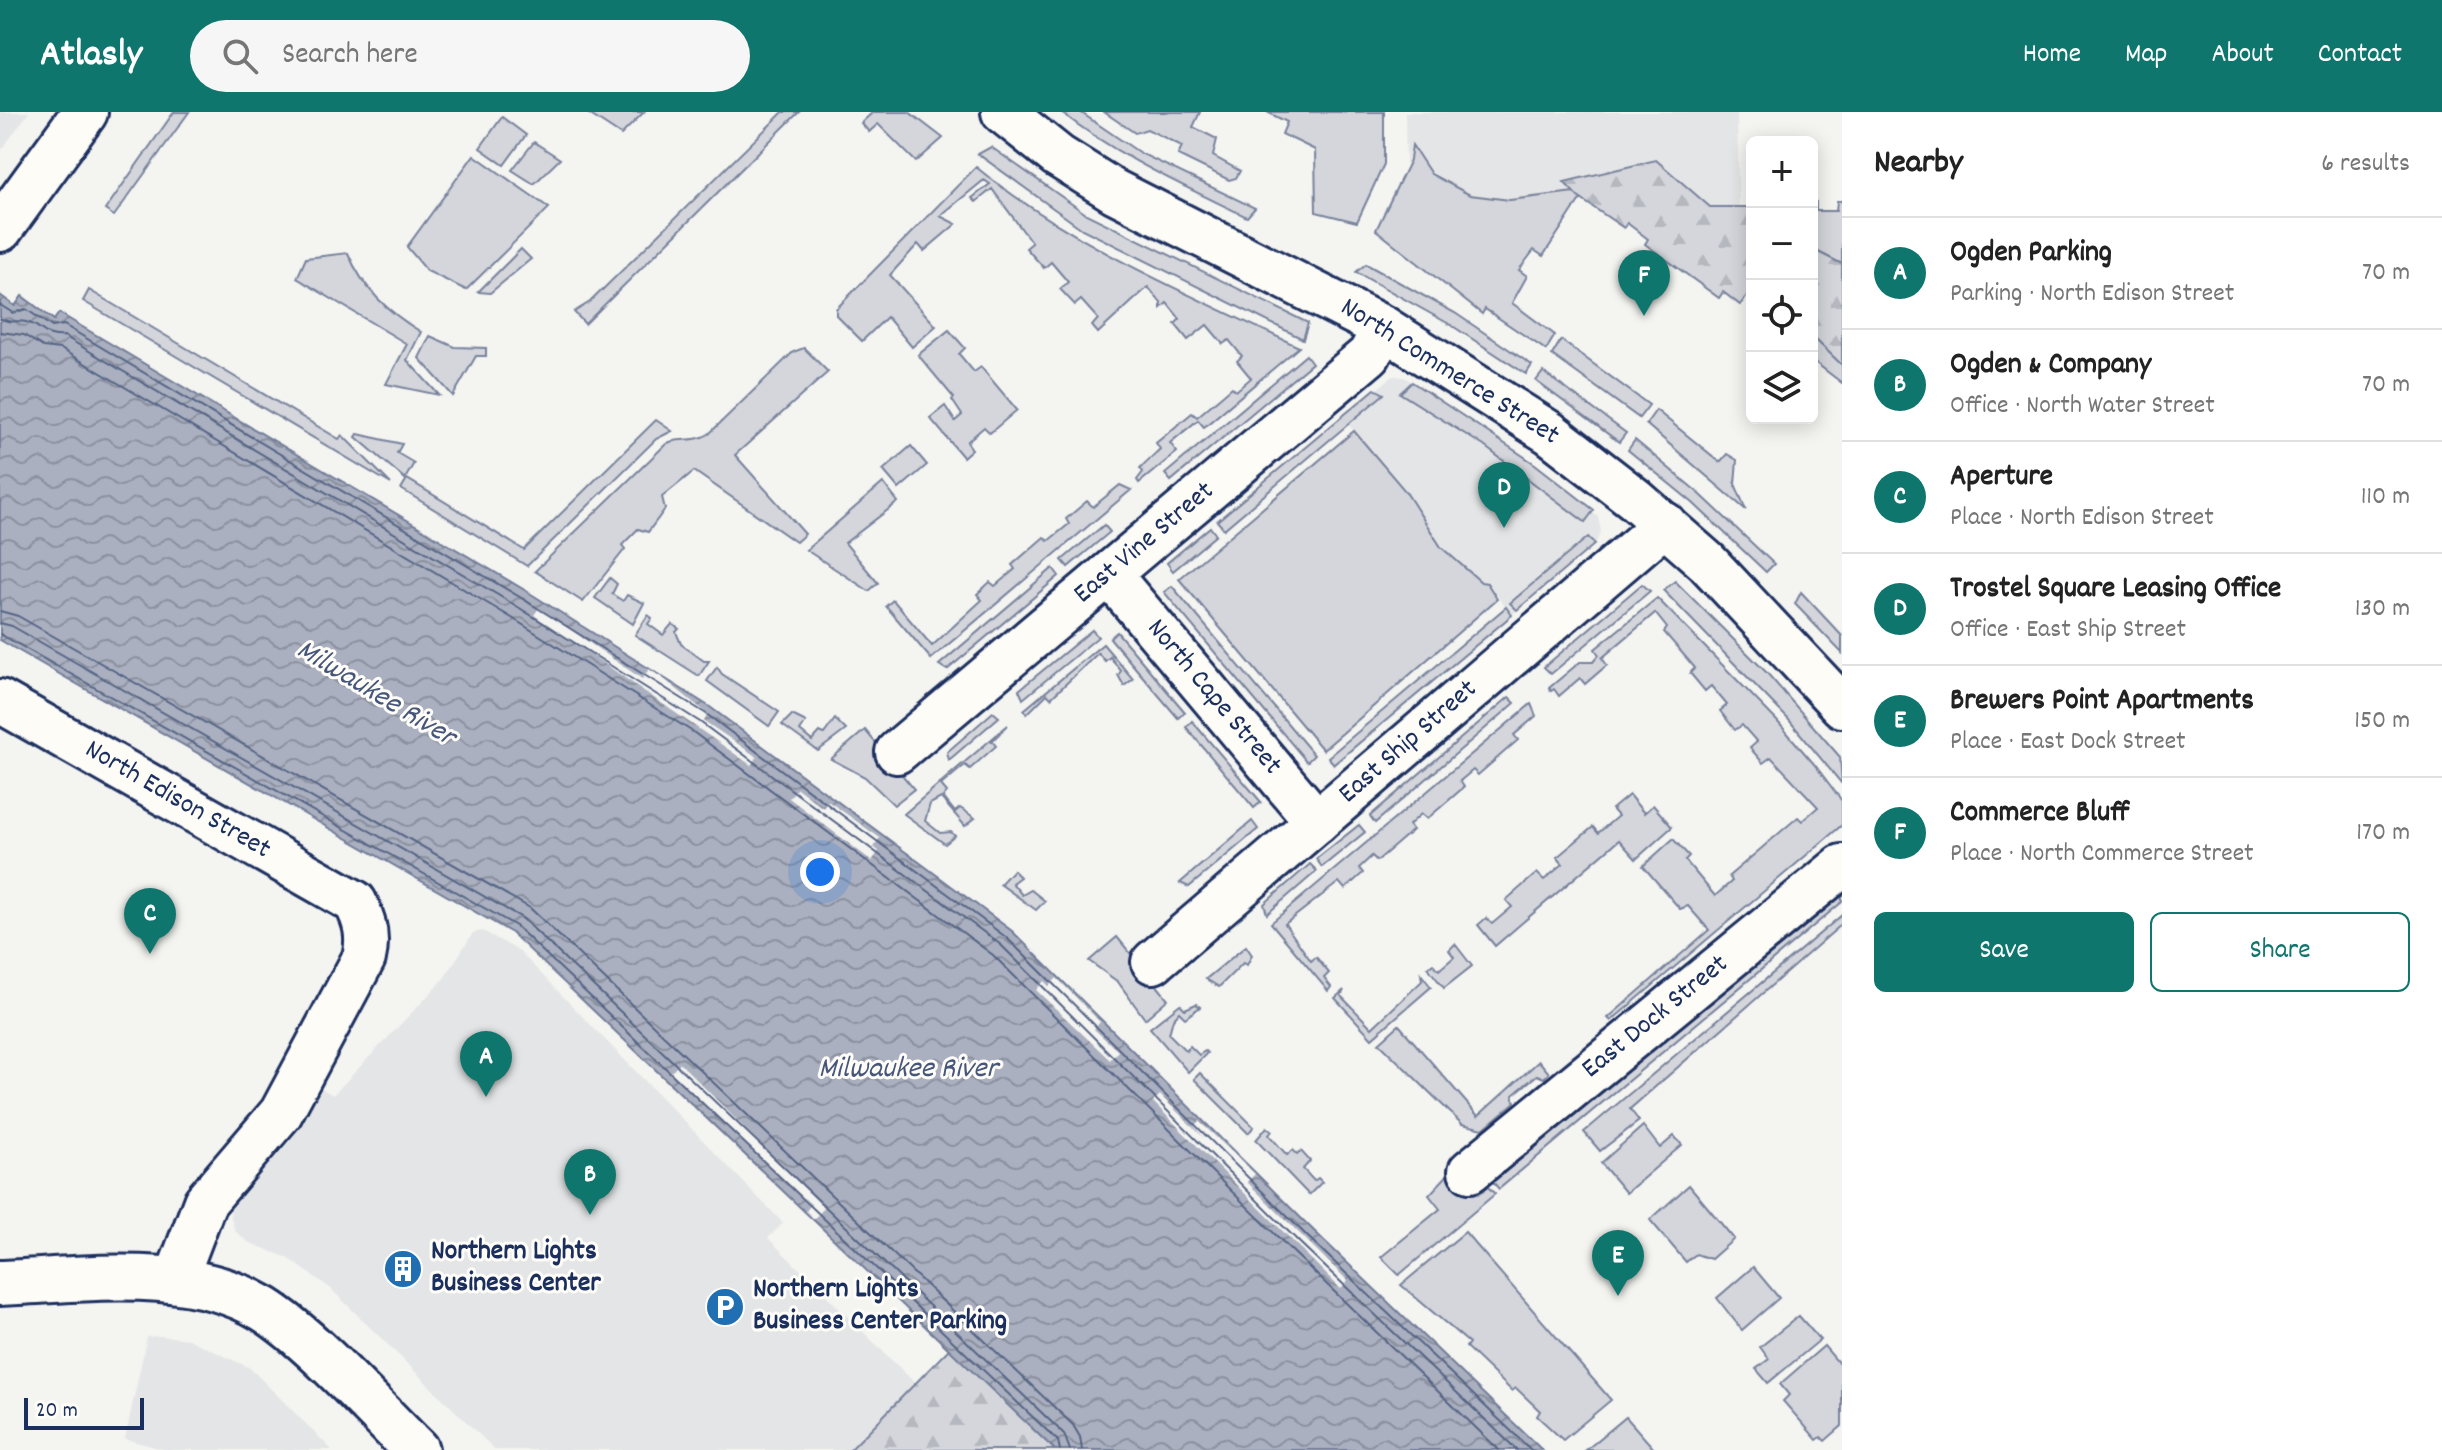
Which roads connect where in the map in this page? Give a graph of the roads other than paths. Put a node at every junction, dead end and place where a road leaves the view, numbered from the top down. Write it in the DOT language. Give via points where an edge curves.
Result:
graph roads {
  1 [pos="85,112"];
  2 [pos="1003,112"];
  3 [pos="0,229"];
  4 [pos="1384,328"];
  5 [pos="1665,524"];
  6 [pos="1109,574"];
  7 [pos="0,701"];
  8 [pos="1842,706"];
  9 [pos="897,752"];
  10 [pos="1317,822"];
  11 [pos="1842,866"];
  12 [pos="1153,962"];
  13 [pos="1470,1171"];
  14 [pos="175,1281"];
  15 [pos="0,1283"];
  16 [pos="416,1450"];
  1 -- 3 [label="main road"];
  2 -- 4 [label="street, North Commerce Street" via="1114,191"];
  4 -- 5 [label="street, North Commerce Street" via="1550,433"];
  4 -- 6 [label="street, East Vine Street" via="1369,355"];
  5 -- 8 [label="street, North Commerce Street" via="1755,610"];
  5 -- 10 [label="street, East Ship Street"];
  6 -- 9 [label="street, East Vine Street"];
  6 -- 10 [label="street, North Cape Street"];
  7 -- 14 [label="street, North Edison Street" via="355,902 366,930 364,958 281,1113 205,1202"];
  10 -- 12 [label="street, East Ship Street"];
  11 -- 13 [label="street, East Dock Street"];
  14 -- 15 [label="main road"];
  14 -- 16 [label="main road" via="264,1309"];
}
